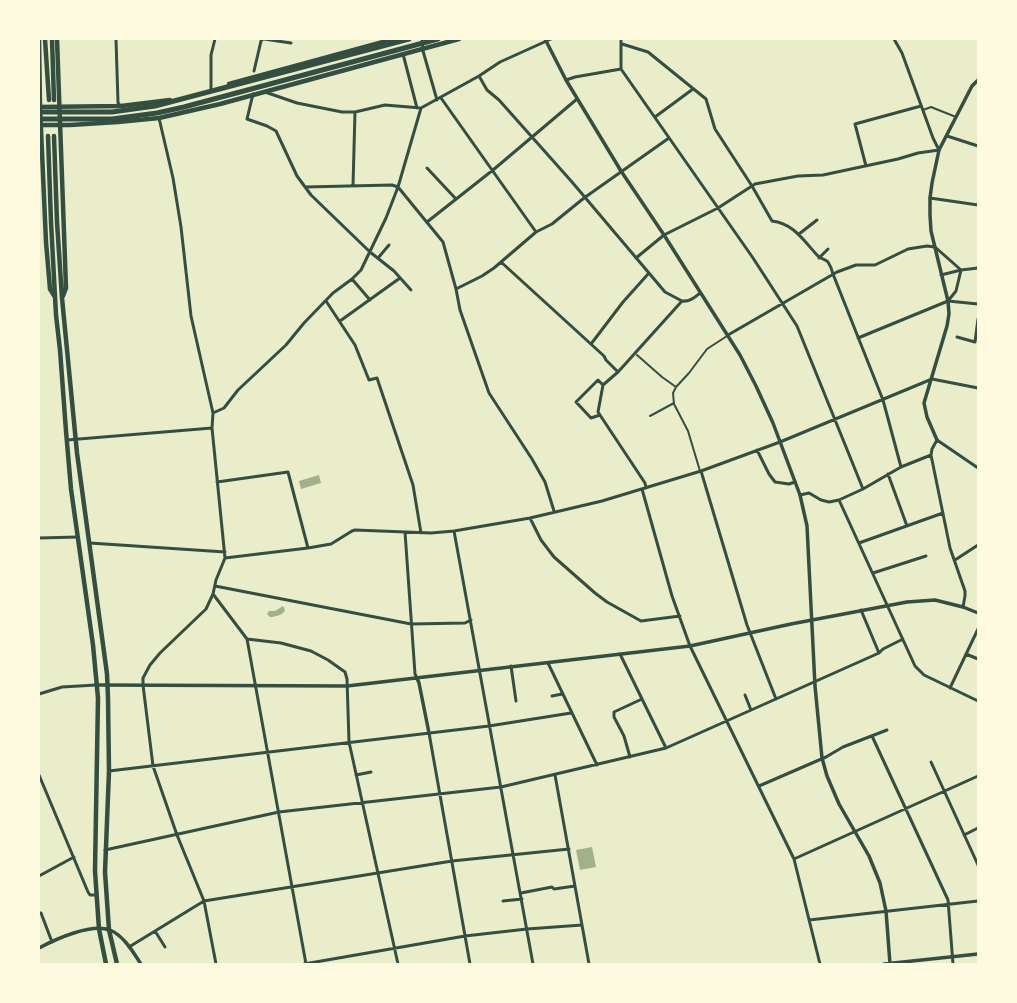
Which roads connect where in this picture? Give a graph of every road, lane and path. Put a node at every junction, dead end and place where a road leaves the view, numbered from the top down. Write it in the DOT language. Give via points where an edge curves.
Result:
graph roads {
  1 [pos="39,39"];
  2 [pos="45,39"];
  3 [pos="52,39"];
  4 [pos="57,39"];
  5 [pos="116,39"];
  6 [pos="214,39"];
  7 [pos="264,39"];
  8 [pos="394,39"];
  9 [pos="409,39"];
  10 [pos="422,39"];
  11 [pos="438,39"];
  12 [pos="459,39"];
  13 [pos="551,39"];
  14 [pos="621,39"];
  15 [pos="894,39"];
  16 [pos="546,40"];
  17 [pos="291,43"];
  18 [pos="622,44"];
  19 [pos="422,49"];
  20 [pos="403,54"];
  21 [pos="621,69"];
  22 [pos="254,71"];
  23 [pos="479,76"];
  24 [pos="566,80"];
  25 [pos="978,80"];
  26 [pos="210,89"];
  27 [pos="693,89"];
  28 [pos="264,92"];
  29 [pos="253,94"];
  30 [pos="441,98"];
  31 [pos="577,99"];
  32 [pos="437,100"];
  33 [pos="121,106"];
  34 [pos="921,106"];
  35 [pos="59,108"];
  36 [pos="417,108"];
  37 [pos="421,108"];
  38 [pos="39,109"];
  39 [pos="923,110"];
  40 [pos="355,112"];
  41 [pos="655,117"];
  42 [pos="957,117"];
  43 [pos="159,118"];
  44 [pos="39,119"];
  45 [pos="40,126"];
  46 [pos="60,126"];
  47 [pos="48,136"];
  48 [pos="54,136"];
  49 [pos="532,136"];
  50 [pos="947,136"];
  51 [pos="669,138"];
  52 [pos="978,146"];
  53 [pos="939,150"];
  54 [pos="866,166"];
  55 [pos="427,168"];
  56 [pos="492,170"];
  57 [pos="621,171"];
  58 [pos="753,185"];
  59 [pos="353,186"];
  60 [pos="306,187"];
  61 [pos="398,187"];
  62 [pos="42,194"];
  63 [pos="584,198"];
  64 [pos="930,198"];
  65 [pos="456,199"];
  66 [pos="978,205"];
  67 [pos="718,208"];
  68 [pos="817,220"];
  69 [pos="427,222"];
  70 [pos="536,232"];
  71 [pos="799,234"];
  72 [pos="664,235"];
  73 [pos="389,245"];
  74 [pos="935,247"];
  75 [pos="828,249"];
  76 [pos="370,252"];
  77 [pos="378,258"];
  78 [pos="636,258"];
  79 [pos="819,258"];
  80 [pos="501,262"];
  81 [pos="978,268"];
  82 [pos="961,270"];
  83 [pos="648,273"];
  84 [pos="834,274"];
  85 [pos="941,275"];
  86 [pos="400,278"];
  87 [pos="352,279"];
  88 [pos="456,289"];
  89 [pos="411,290"];
  90 [pos="700,293"];
  91 [pos="55,298"];
  92 [pos="62,298"];
  93 [pos="370,300"];
  94 [pos="326,301"];
  95 [pos="682,301"];
  96 [pos="948,301"];
  97 [pos="783,304"];
  98 [pos="978,304"];
  99 [pos="978,319"];
  100 [pos="340,321"];
  101 [pos="728,335"];
  102 [pos="957,337"];
  103 [pos="858,338"];
  104 [pos="591,344"];
  105 [pos="637,355"];
  106 [pos="618,372"];
  107 [pos="932,379"];
  108 [pos="603,385"];
  109 [pos="676,387"];
  110 [pos="978,388"];
  111 [pos="883,400"];
  112 [pos="674,403"];
  113 [pos="213,413"];
  114 [pos="600,415"];
  115 [pos="650,416"];
  116 [pos="835,419"];
  117 [pos="212,428"];
  118 [pos="76,439"];
  119 [pos="67,440"];
  120 [pos="937,440"];
  121 [pos="780,442"];
  122 [pos="757,450"];
  123 [pos="931,455"];
  124 [pos="901,467"];
  125 [pos="978,468"];
  126 [pos="701,471"];
  127 [pos="888,474"];
  128 [pos="217,482"];
  129 [pos="795,482"];
  130 [pos="644,488"];
  131 [pos="863,488"];
  132 [pos="800,495"];
  133 [pos="839,500"];
  134 [pos="554,511"];
  135 [pos="943,513"];
  136 [pos="530,518"];
  137 [pos="907,526"];
  138 [pos="454,531"];
  139 [pos="405,532"];
  140 [pos="421,533"];
  141 [pos="78,537"];
  142 [pos="39,538"];
  143 [pos="90,543"];
  144 [pos="859,544"];
  145 [pos="978,545"];
  146 [pos="308,548"];
  147 [pos="225,552"];
  148 [pos="926,556"];
  149 [pos="225,558"];
  150 [pos="954,560"];
  151 [pos="872,573"];
  152 [pos="215,586"];
  153 [pos="213,594"];
  154 [pos="887,605"];
  155 [pos="963,607"];
  156 [pos="861,610"];
  157 [pos="978,613"];
  158 [pos="680,616"];
  159 [pos="471,620"];
  160 [pos="811,620"];
  161 [pos="411,624"];
  162 [pos="978,629"];
  163 [pos="750,633"];
  164 [pos="247,639"];
  165 [pos="903,639"];
  166 [pos="690,646"];
  167 [pos="879,653"];
  168 [pos="620,654"];
  169 [pos="966,654"];
  170 [pos="978,660"];
  171 [pos="548,663"];
  172 [pos="512,666"];
  173 [pos="480,671"];
  174 [pos="417,678"];
  175 [pos="815,682"];
  176 [pos="96,685"];
  177 [pos="107,685"];
  178 [pos="143,685"];
  179 [pos="347,686"];
  180 [pos="256,687"];
  181 [pos="950,688"];
  182 [pos="39,694"];
  183 [pos="562,694"];
  184 [pos="745,695"];
  185 [pos="552,696"];
  186 [pos="642,699"];
  187 [pos="776,699"];
  188 [pos="516,701"];
  189 [pos="978,701"];
  190 [pos="751,710"];
  191 [pos="571,713"];
  192 [pos="726,721"];
  193 [pos="490,726"];
  194 [pos="887,730"];
  195 [pos="429,733"];
  196 [pos="872,736"];
  197 [pos="349,742"];
  198 [pos="666,748"];
  199 [pos="268,752"];
  200 [pos="630,757"];
  201 [pos="822,758"];
  202 [pos="931,762"];
  203 [pos="597,765"];
  204 [pos="153,766"];
  205 [pos="109,771"];
  206 [pos="371,772"];
  207 [pos="39,775"];
  208 [pos="356,775"];
  209 [pos="555,775"];
  210 [pos="978,776"];
  211 [pos="759,786"];
  212 [pos="501,787"];
  213 [pos="944,792"];
  214 [pos="440,795"];
  215 [pos="363,802"];
  216 [pos="906,809"];
  217 [pos="279,812"];
  218 [pos="978,828"];
  219 [pos="854,831"];
  220 [pos="177,834"];
  221 [pos="964,835"];
  222 [pos="569,849"];
  223 [pos="105,850"];
  224 [pos="514,855"];
  225 [pos="74,857"];
  226 [pos="794,860"];
  227 [pos="452,861"];
  228 [pos="978,865"];
  229 [pos="378,873"];
  230 [pos="39,876"];
  231 [pos="575,886"];
  232 [pos="291,887"];
  233 [pos="521,893"];
  234 [pos="96,896"];
  235 [pos="522,898"];
  236 [pos="204,901"];
  237 [pos="503,901"];
  238 [pos="978,901"];
  239 [pos="949,904"];
  240 [pos="886,911"];
  241 [pos="41,913"];
  242 [pos="810,920"];
  243 [pos="582,925"];
  244 [pos="99,929"];
  245 [pos="527,929"];
  246 [pos="109,930"];
  247 [pos="155,931"];
  248 [pos="465,936"];
  249 [pos="52,942"];
  250 [pos="129,947"];
  251 [pos="165,947"];
  252 [pos="39,948"];
  253 [pos="395,948"];
  254 [pos="978,954"];
  255 [pos="952,958"];
  256 [pos="106,964"];
  257 [pos="117,964"];
  258 [pos="141,964"];
  259 [pos="216,964"];
  260 [pos="305,964"];
  261 [pos="398,964"];
  262 [pos="470,964"];
  263 [pos="533,964"];
  264 [pos="589,964"];
  265 [pos="820,964"];
  266 [pos="884,964"];
  267 [pos="890,964"];
  268 [pos="953,964"];
  1 -- 38 [label="main road"];
  2 -- 3 [label="main road" via="51,100"];
  4 -- 35 [label="main road"];
  5 -- 33 [label="street" via="118,103"];
  6 -- 26 [label="street"];
  7 -- 17 [label="street"];
  7 -- 22 [label="street" via="261,41"];
  8 -- 26 [label="main road"];
  9 -- 38 [label="highway" via="155,106 112,112"];
  10 -- 19 [label="street"];
  11 -- 44 [label="highway" via="157,113 112,119"];
  12 -- 19 [label="main road"];
  13 -- 16 [label="street"];
  14 -- 18 [label="street"];
  15 -- 34 [label="street" via="902,53"];
  16 -- 23 [label="street" via="500,62"];
  16 -- 24 [label="street"];
  18 -- 21 [label="street"];
  18 -- 27 [label="street" via="648,52"];
  19 -- 20 [label="main road"];
  19 -- 32 [label="street"];
  20 -- 28 [label="main road"];
  20 -- 36 [label="street"];
  21 -- 24 [label="street"];
  21 -- 41 [label="street"];
  23 -- 30 [label="street"];
  23 -- 49 [label="street" via="487,90"];
  24 -- 31 [label="street"];
  25 -- 42 [label="street" via="972,86"];
  26 -- 33 [label="main road" via="158,102"];
  27 -- 41 [label="street"];
  27 -- 58 [label="street" via="706,99 715,129"];
  28 -- 29 [label="main road"];
  28 -- 40 [label="street" via="296,103 333,111"];
  29 -- 43 [label="main road"];
  29 -- 60 [label="street" via="247,120 276,131 297,176"];
  30 -- 32 [label="street"];
  30 -- 56 [label="street"];
  31 -- 49 [label="street"];
  31 -- 57 [label="street"];
  32 -- 37 [label="street"];
  33 -- 35 [label="main road"];
  34 -- 39 [label="street"];
  34 -- 54 [label="street" via="855,124"];
  35 -- 38 [label="main road"];
  35 -- 46 [label="main road"];
  36 -- 37 [label="street"];
  36 -- 40 [label="street" via="385,105"];
  37 -- 61 [label="street"];
  38 -- 45 [label="main road"];
  39 -- 42 [label="street" via="931,107"];
  39 -- 53 [label="street"];
  40 -- 59 [label="street"];
  41 -- 51 [label="street"];
  42 -- 50 [label="street"];
  43 -- 46 [label="main road"];
  43 -- 113 [label="street" via="181,227 191,316"];
  45 -- 46 [label="main road"];
  45 -- 62 [label="main road"];
  46 -- 92 [label="main road" via="66,288"];
  47 -- 91 [label="main road"];
  48 -- 92 [label="main road"];
  49 -- 56 [label="street"];
  49 -- 63 [label="street"];
  50 -- 52 [label="street"];
  50 -- 53 [label="street"];
  51 -- 57 [label="street"];
  51 -- 67 [label="street"];
  53 -- 54 [label="street"];
  53 -- 64 [label="street"];
  54 -- 58 [label="street"];
  55 -- 65 [label="street"];
  56 -- 65 [label="street"];
  56 -- 70 [label="street"];
  57 -- 63 [label="street"];
  57 -- 72 [label="street"];
  58 -- 67 [label="street"];
  58 -- 71 [label="street" via="772,222 779,222"];
  59 -- 60 [label="street"];
  59 -- 61 [label="street"];
  60 -- 76 [label="street"];
  61 -- 69 [label="street"];
  61 -- 76 [label="street"];
  62 -- 91 [label="main road" via="50,289"];
  63 -- 70 [label="street" via="552,224"];
  63 -- 78 [label="street"];
  64 -- 66 [label="street"];
  64 -- 74 [label="street"];
  65 -- 69 [label="street"];
  67 -- 72 [label="street"];
  67 -- 97 [label="street"];
  68 -- 71 [label="street"];
  69 -- 88 [label="street" via="443,242"];
  70 -- 80 [label="street"];
  71 -- 79 [label="street"];
  72 -- 78 [label="street"];
  72 -- 90 [label="street"];
  73 -- 77 [label="street"];
  74 -- 82 [label="street"];
  74 -- 84 [label="street" via="908,249 875,265 856,265"];
  74 -- 85 [label="street"];
  75 -- 79 [label="street"];
  76 -- 77 [label="street"];
  76 -- 87 [label="street" via="361,270"];
  77 -- 86 [label="street"];
  78 -- 83 [label="street"];
  79 -- 84 [label="street" via="827,262"];
  80 -- 88 [label="street" via="482,276"];
  80 -- 104 [label="street"];
  81 -- 82 [label="street"];
  82 -- 85 [label="street"];
  82 -- 96 [label="street" via="956,291"];
  83 -- 95 [label="street" via="664,292"];
  83 -- 104 [label="street"];
  84 -- 97 [label="street"];
  84 -- 103 [label="street"];
  85 -- 96 [label="street"];
  86 -- 89 [label="street"];
  86 -- 93 [label="street"];
  87 -- 93 [label="street"];
  87 -- 94 [label="street"];
  88 -- 134 [label="street" via="460,310 489,393 543,478"];
  90 -- 95 [label="street" via="691,300"];
  90 -- 101 [label="street"];
  91 -- 119 [label="main road"];
  92 -- 118 [label="main road"];
  93 -- 100 [label="street"];
  94 -- 100 [label="street"];
  94 -- 113 [label="street" via="286,345 238,390 224,408"];
  95 -- 106 [label="street"];
  96 -- 98 [label="street"];
  96 -- 103 [label="street"];
  96 -- 107 [label="street" via="947,326"];
  97 -- 101 [label="street"];
  97 -- 116 [label="street" via="797,326"];
  99 -- 102 [label="street" via="975,342"];
  100 -- 140 [label="street" via="355,345 370,380 377,378 413,485"];
  101 -- 109 [label="street" via="707,349"];
  101 -- 121 [label="street" via="756,386"];
  103 -- 111 [label="street"];
  104 -- 106 [label="street"];
  105 -- 109 [label="street"];
  106 -- 108 [label="street"];
  107 -- 110 [label="street"];
  107 -- 111 [label="street"];
  107 -- 120 [label="street" via="924,403"];
  108 -- 114 [label="street" via="598,412"];
  108 -- 114 [label="street" via="598,380 576,402 591,418"];
  109 -- 112 [label="street" via="673,393"];
  111 -- 116 [label="street"];
  111 -- 124 [label="street"];
  112 -- 115 [label="street"];
  112 -- 126 [label="street" via="688,431"];
  113 -- 117 [label="street"];
  114 -- 130 [label="street"];
  116 -- 121 [label="street"];
  116 -- 131 [label="street"];
  117 -- 118 [label="street"];
  117 -- 128 [label="street"];
  118 -- 119 [label="street"];
  118 -- 143 [label="main road"];
  119 -- 141 [label="main road"];
  120 -- 123 [label="street"];
  120 -- 125 [label="street"];
  121 -- 122 [label="street"];
  121 -- 129 [label="street"];
  122 -- 126 [label="street"];
  122 -- 129 [label="street" via="775,482"];
  123 -- 124 [label="street"];
  123 -- 135 [label="street"];
  124 -- 127 [label="street"];
  126 -- 130 [label="street"];
  126 -- 163 [label="street"];
  127 -- 131 [label="street"];
  127 -- 137 [label="street"];
  128 -- 146 [label="street" via="288,472"];
  128 -- 147 [label="street"];
  129 -- 132 [label="street"];
  130 -- 134 [label="street" via="602,501"];
  130 -- 158 [label="street" via="666,577"];
  131 -- 133 [label="street"];
  132 -- 133 [label="street" via="809,493 829,502"];
  132 -- 160 [label="street" via="806,526"];
  133 -- 144 [label="street"];
  134 -- 136 [label="street"];
  135 -- 137 [label="street"];
  135 -- 150 [label="street"];
  136 -- 138 [label="street"];
  136 -- 158 [label="street" via="541,540 554,557 608,602 641,621"];
  137 -- 144 [label="street"];
  138 -- 140 [label="street"];
  138 -- 159 [label="street"];
  139 -- 140 [label="street"];
  139 -- 146 [label="street" via="352,531 331,544"];
  139 -- 161 [label="street"];
  141 -- 142 [label="street"];
  141 -- 176 [label="main road"];
  143 -- 147 [label="street"];
  143 -- 177 [label="main road"];
  144 -- 151 [label="street"];
  145 -- 150 [label="street"];
  146 -- 149 [label="street"];
  147 -- 149 [label="street"];
  148 -- 151 [label="street"];
  149 -- 152 [label="street"];
  150 -- 155 [label="street" via="966,596"];
  151 -- 154 [label="street"];
  152 -- 153 [label="street"];
  152 -- 161 [label="street"];
  153 -- 164 [label="street"];
  153 -- 178 [label="street" via="206,609 150,665 143,678"];
  154 -- 155 [label="street" via="935,600"];
  154 -- 156 [label="street"];
  154 -- 165 [label="street"];
  155 -- 157 [label="street"];
  156 -- 160 [label="street"];
  156 -- 167 [label="street"];
  158 -- 166 [label="street"];
  159 -- 161 [label="street" via="465,623"];
  159 -- 173 [label="street"];
  160 -- 163 [label="street"];
  160 -- 175 [label="street"];
  161 -- 174 [label="street"];
  162 -- 169 [label="street"];
  163 -- 166 [label="street"];
  163 -- 187 [label="street"];
  164 -- 179 [label="street" via="311,651 345,672"];
  164 -- 180 [label="street"];
  165 -- 167 [label="street"];
  165 -- 181 [label="street" via="920,671"];
  166 -- 168 [label="street"];
  166 -- 192 [label="street"];
  167 -- 175 [label="street"];
  168 -- 171 [label="street"];
  168 -- 186 [label="street"];
  169 -- 170 [label="street"];
  169 -- 181 [label="street"];
  171 -- 172 [label="street"];
  171 -- 183 [label="street"];
  172 -- 173 [label="street"];
  172 -- 188 [label="street"];
  173 -- 174 [label="street"];
  173 -- 193 [label="street"];
  174 -- 179 [label="street"];
  174 -- 195 [label="street"];
  175 -- 187 [label="street"];
  175 -- 201 [label="street"];
  176 -- 177 [label="street"];
  176 -- 182 [label="street" via="62,686"];
  176 -- 234 [label="main road"];
  177 -- 178 [label="street"];
  177 -- 205 [label="main road"];
  178 -- 180 [label="street"];
  178 -- 204 [label="street"];
  179 -- 180 [label="street"];
  179 -- 197 [label="street"];
  180 -- 199 [label="street"];
  181 -- 189 [label="street"];
  183 -- 185 [label="street"];
  183 -- 191 [label="street"];
  184 -- 190 [label="street"];
  186 -- 198 [label="street"];
  186 -- 200 [label="street" via="614,712 628,745"];
  187 -- 190 [label="street"];
  190 -- 192 [label="street"];
  191 -- 193 [label="street"];
  191 -- 203 [label="street"];
  192 -- 198 [label="street"];
  192 -- 211 [label="street"];
  193 -- 195 [label="street"];
  193 -- 212 [label="street"];
  194 -- 196 [label="street"];
  195 -- 197 [label="street"];
  195 -- 214 [label="street"];
  196 -- 201 [label="street"];
  196 -- 216 [label="street"];
  197 -- 199 [label="street"];
  197 -- 208 [label="street"];
  198 -- 200 [label="street"];
  199 -- 204 [label="street"];
  199 -- 217 [label="street"];
  200 -- 203 [label="street"];
  201 -- 211 [label="street"];
  201 -- 219 [label="street" via="836,798"];
  202 -- 213 [label="street"];
  203 -- 209 [label="street"];
  204 -- 205 [label="street"];
  204 -- 220 [label="street"];
  205 -- 223 [label="main road"];
  206 -- 208 [label="street"];
  207 -- 225 [label="street"];
  208 -- 215 [label="street"];
  209 -- 212 [label="street"];
  209 -- 222 [label="street"];
  210 -- 213 [label="street"];
  211 -- 226 [label="street"];
  212 -- 214 [label="street"];
  212 -- 224 [label="street"];
  213 -- 216 [label="street"];
  213 -- 221 [label="street"];
  214 -- 215 [label="street"];
  214 -- 227 [label="street"];
  215 -- 217 [label="street"];
  215 -- 229 [label="street"];
  216 -- 219 [label="street"];
  216 -- 239 [label="street"];
  217 -- 220 [label="street"];
  217 -- 232 [label="street"];
  218 -- 221 [label="street"];
  219 -- 226 [label="street"];
  219 -- 240 [label="street" via="877,875"];
  220 -- 223 [label="street"];
  220 -- 236 [label="street"];
  221 -- 228 [label="street"];
  222 -- 224 [label="street"];
  222 -- 231 [label="street"];
  223 -- 246 [label="main road"];
  224 -- 227 [label="street"];
  224 -- 233 [label="street"];
  225 -- 230 [label="street"];
  225 -- 234 [label="street" via="88,892"];
  226 -- 242 [label="street"];
  227 -- 229 [label="street"];
  227 -- 248 [label="street"];
  229 -- 232 [label="street"];
  229 -- 253 [label="street"];
  231 -- 233 [label="street"];
  231 -- 243 [label="street"];
  232 -- 236 [label="street"];
  232 -- 260 [label="street"];
  233 -- 235 [label="street"];
  234 -- 244 [label="main road"];
  235 -- 237 [label="street"];
  235 -- 245 [label="street"];
  236 -- 247 [label="street"];
  236 -- 259 [label="street"];
  238 -- 239 [label="street"];
  239 -- 240 [label="street"];
  239 -- 255 [label="street"];
  240 -- 242 [label="street"];
  240 -- 267 [label="street"];
  241 -- 249 [label="street"];
  242 -- 265 [label="street"];
  243 -- 245 [label="street"];
  243 -- 264 [label="street"];
  244 -- 246 [label="street"];
  244 -- 249 [label="street"];
  244 -- 256 [label="main road"];
  245 -- 248 [label="street"];
  245 -- 263 [label="street"];
  246 -- 250 [label="street"];
  246 -- 257 [label="main road"];
  247 -- 250 [label="street"];
  247 -- 251 [label="street"];
  248 -- 253 [label="street"];
  248 -- 262 [label="street"];
  249 -- 252 [label="street"];
  250 -- 258 [label="street"];
  253 -- 260 [label="street"];
  253 -- 261 [label="street"];
  254 -- 255 [label="street"];
  255 -- 267 [label="street"];
  255 -- 268 [label="street"];
  266 -- 267 [label="street"];
}
